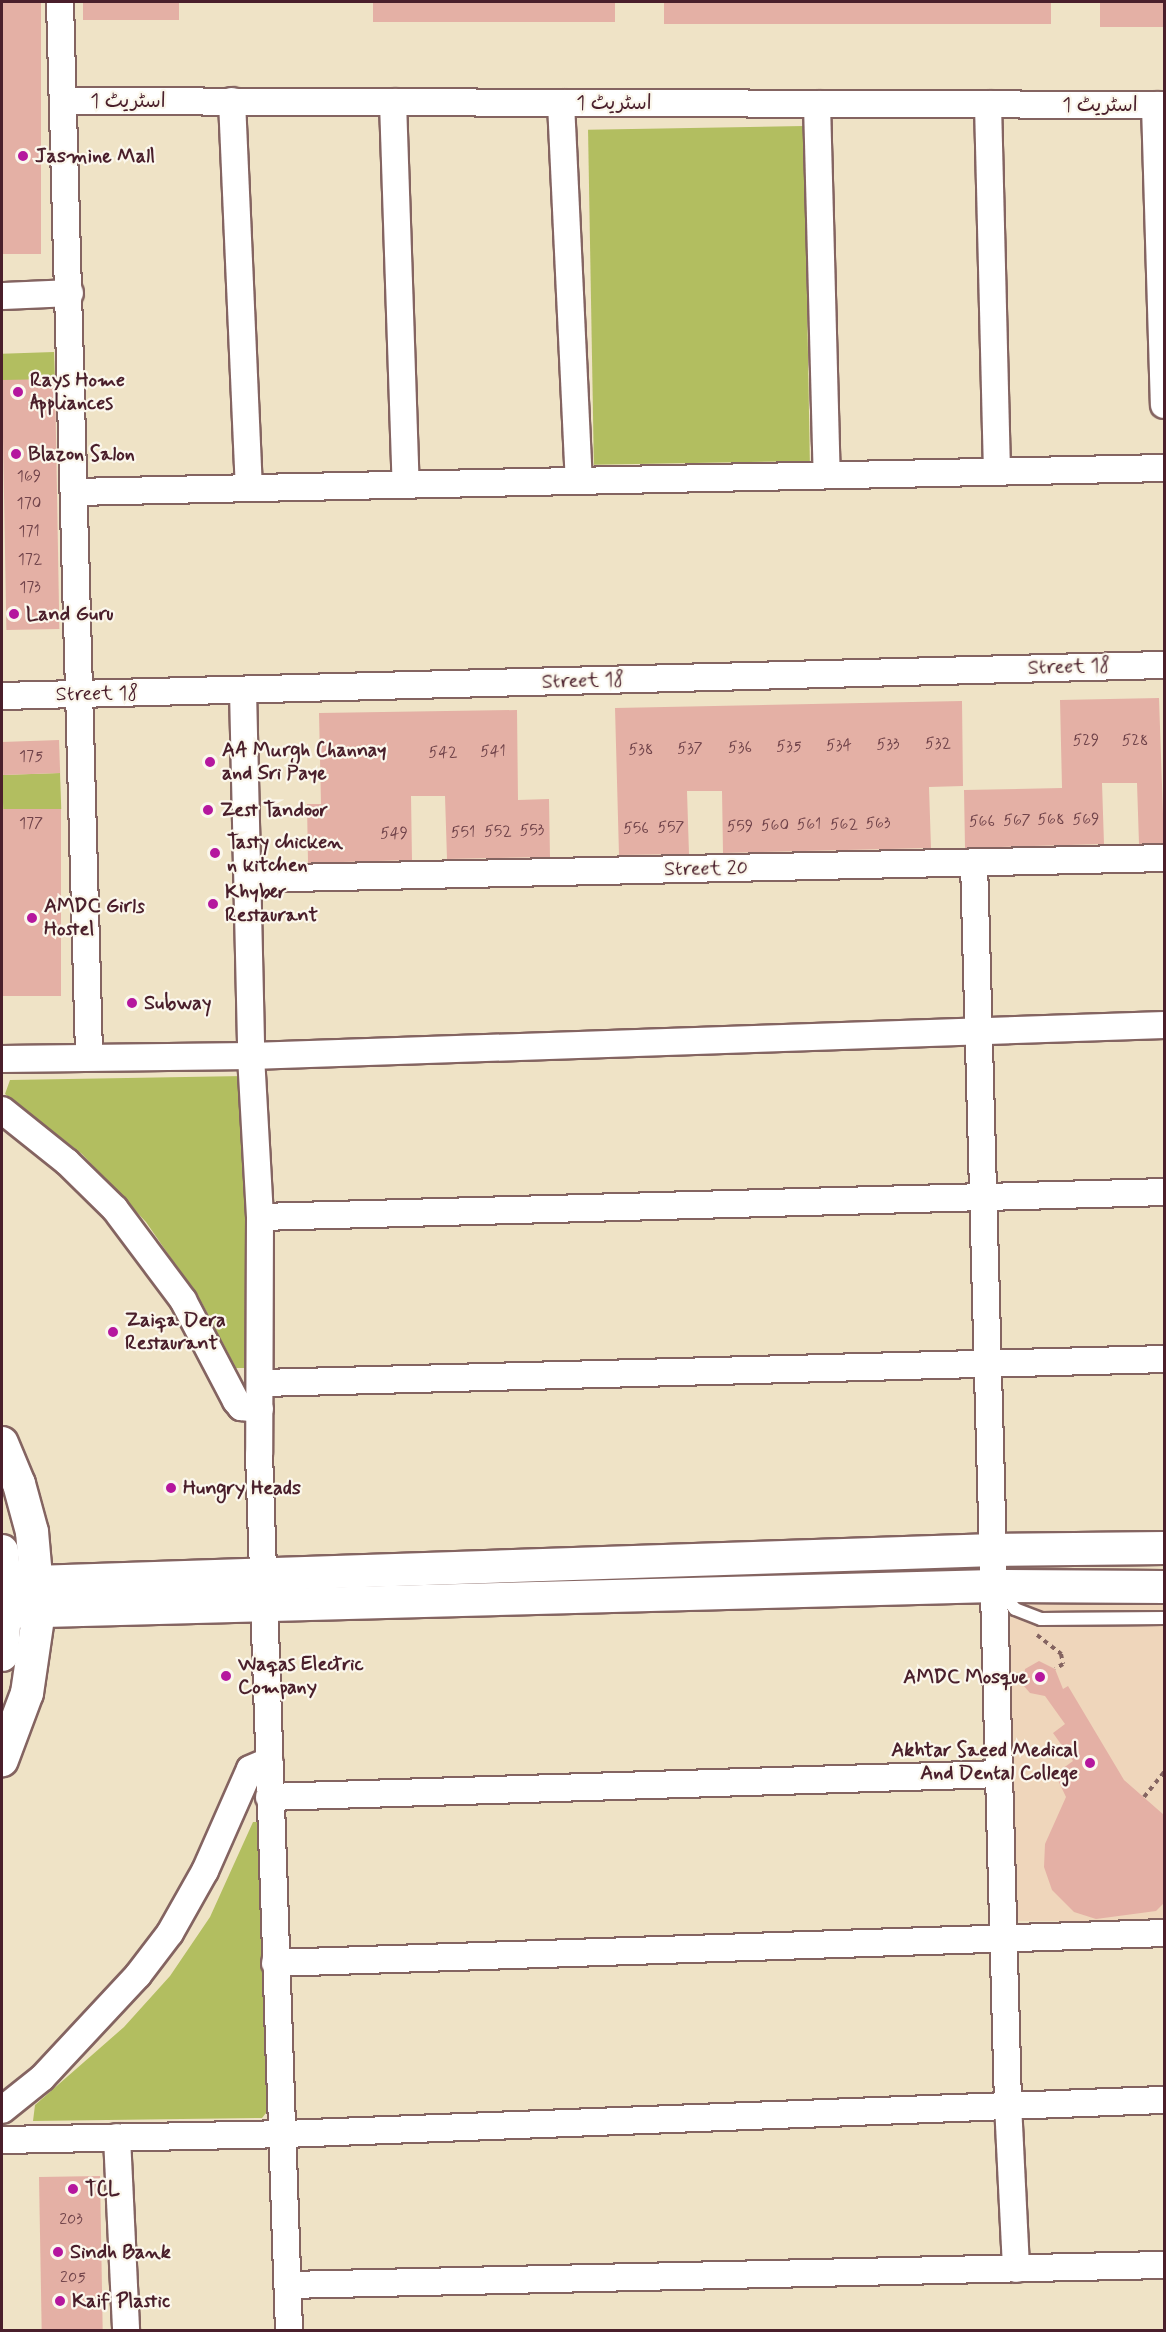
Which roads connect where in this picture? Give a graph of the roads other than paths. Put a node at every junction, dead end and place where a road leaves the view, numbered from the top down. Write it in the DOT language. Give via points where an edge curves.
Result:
graph roads {
  1 [pos="60,2"];
  2 [pos="63,101"];
  3 [pos="232,101"];
  4 [pos="393,102"];
  5 [pos="561,103"];
  6 [pos="817,104"];
  7 [pos="988,104"];
  8 [pos="1160,105"];
  9 [pos="70,292"];
  10 [pos="2,296"];
  11 [pos="1164,405"];
  12 [pos="1164,468"];
  13 [pos="997,472"];
  14 [pos="827,476"];
  15 [pos="579,481"];
  16 [pos="406,485"];
  17 [pos="249,488"];
  18 [pos="74,492"];
  19 [pos="1164,665"];
  20 [pos="243,690"];
  21 [pos="80,694"];
  22 [pos="2,696"];
  23 [pos="1164,858"];
  24 [pos="974,862"];
  25 [pos="248,879"];
  26 [pos="1164,1024"];
  27 [pos="979,1033"];
  28 [pos="89,1056"];
  29 [pos="251,1056"];
  30 [pos="2,1059"];
  31 [pos="2,1110"];
  32 [pos="1164,1192"];
  33 [pos="984,1197"];
  34 [pos="260,1217"];
  35 [pos="1164,1359"];
  36 [pos="988,1364"];
  37 [pos="262,1383"];
  38 [pos="260,1409"];
  39 [pos="2,1443"];
  40 [pos="1164,1548"];
  41 [pos="994,1550"];
  42 [pos="2,1551"];
  43 [pos="994,1586"];
  44 [pos="1164,1587"];
  45 [pos="266,1591"];
  46 [pos="39,1596"];
  47 [pos="6,1598"];
  48 [pos="1164,1618"];
  49 [pos="2,1655"];
  50 [pos="2,1760"];
  51 [pos="268,1761"];
  52 [pos="999,1774"];
  53 [pos="269,1797"];
  54 [pos="1164,1933"];
  55 [pos="1004,1938"];
  56 [pos="275,1963"];
  57 [pos="1164,2100"];
  58 [pos="1008,2104"];
  59 [pos="2,2110"];
  60 [pos="285,2134"];
  61 [pos="117,2137"];
  62 [pos="2,2140"];
  63 [pos="1164,2265"];
  64 [pos="1016,2268"];
  65 [pos="288,2285"];
  66 [pos="126,2331"];
  67 [pos="289,2331"];
  1 -- 2 [label="street"];
  2 -- 3 [label="street, اسٹریٹ 1"];
  2 -- 9 [label="street"];
  3 -- 4 [label="street, اسٹریٹ 1"];
  3 -- 17 [label="street"];
  4 -- 5 [label="street, اسٹریٹ 1"];
  4 -- 16 [label="street"];
  5 -- 6 [label="street, اسٹریٹ 1"];
  5 -- 15 [label="street"];
  6 -- 7 [label="street, اسٹریٹ 1"];
  6 -- 14 [label="street"];
  7 -- 8 [label="street, اسٹریٹ 1"];
  7 -- 13 [label="street"];
  8 -- 11 [label="street"];
  9 -- 10 [label="street"];
  9 -- 18 [label="street"];
  12 -- 13 [label="street"];
  13 -- 14 [label="street"];
  14 -- 15 [label="street"];
  15 -- 16 [label="street"];
  16 -- 17 [label="street"];
  17 -- 18 [label="street"];
  18 -- 21 [label="street"];
  19 -- 20 [label="street, Street 18"];
  20 -- 21 [label="street, Street 18"];
  20 -- 25 [label="street"];
  21 -- 22 [label="street, Street 18"];
  21 -- 28 [label="street"];
  23 -- 24 [label="street, Street 20"];
  24 -- 25 [label="street, Street 20"];
  24 -- 27 [label="street"];
  25 -- 29 [label="street"];
  26 -- 27 [label="street"];
  27 -- 29 [label="street"];
  27 -- 33 [label="street"];
  28 -- 29 [label="street"];
  28 -- 30 [label="street"];
  29 -- 34 [label="street"];
  31 -- 38 [label="street" via="67,1162 115,1209 183,1300 236,1401 241,1407"];
  32 -- 33 [label="street"];
  33 -- 34 [label="street"];
  33 -- 36 [label="street"];
  34 -- 37 [label="street"];
  35 -- 36 [label="street"];
  36 -- 37 [label="street"];
  36 -- 41 [label="street"];
  37 -- 38 [label="street"];
  38 -- 45 [label="street"];
  39 -- 46 [label="street" via="26,1508"];
  40 -- 41 [label="street"];
  41 -- 43 [label="street"];
  41 -- 45 [label="street"];
  42 -- 47 [label="street"];
  43 -- 44 [label="street"];
  43 -- 45 [label="street"];
  43 -- 48 [label="lane" via="1015,1609 1041,1619"];
  43 -- 52 [label="street"];
  45 -- 46 [label="street"];
  45 -- 51 [label="street"];
  46 -- 47 [label="street"];
  46 -- 50 [label="street" via="27,1693"];
  47 -- 49 [label="street"];
  51 -- 53 [label="street"];
  51 -- 59 [label="street" via="250,1769 205,1871 164,1942 42,2078"];
  52 -- 53 [label="street"];
  52 -- 55 [label="street"];
  53 -- 56 [label="street"];
  54 -- 55 [label="street"];
  55 -- 56 [label="street"];
  55 -- 58 [label="street"];
  56 -- 60 [label="street"];
  57 -- 58 [label="street"];
  58 -- 60 [label="street"];
  58 -- 64 [label="street"];
  60 -- 61 [label="street"];
  60 -- 65 [label="street"];
  61 -- 62 [label="street"];
  61 -- 66 [label="street"];
  63 -- 64 [label="street"];
  64 -- 65 [label="street"];
  65 -- 67 [label="street"];
}
